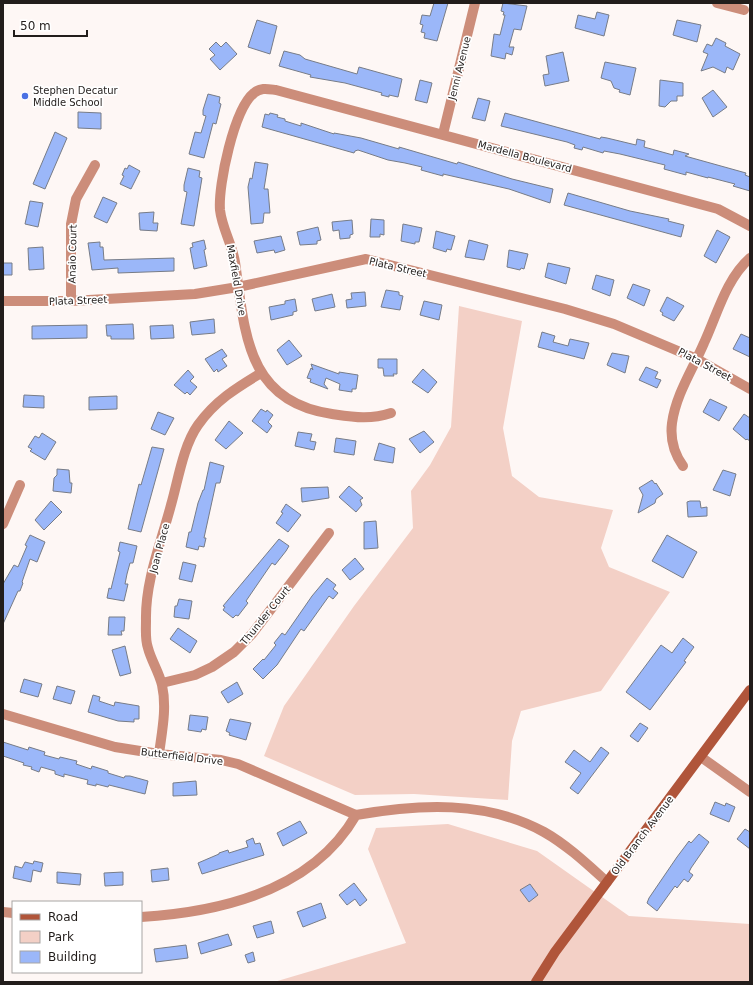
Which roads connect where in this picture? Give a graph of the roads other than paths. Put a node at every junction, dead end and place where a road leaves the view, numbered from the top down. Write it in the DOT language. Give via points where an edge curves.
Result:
graph roads {
  1 [pos="475,3"];
  2 [pos="717,3"];
  3 [pos="744,10"];
  4 [pos="297,97"];
  5 [pos="443,134"];
  6 [pos="95,164"];
  7 [pos="750,226"];
  8 [pos="750,258"];
  9 [pos="238,287"];
  10 [pos="71,301"];
  11 [pos="3,302"];
  12 [pos="697,359"];
  13 [pos="261,374"];
  14 [pos="750,389"];
  15 [pos="391,413"];
  16 [pos="683,466"];
  17 [pos="20,485"];
  18 [pos="3,524"];
  19 [pos="329,533"];
  20 [pos="162,683"];
  21 [pos="750,690"];
  22 [pos="3,714"];
  23 [pos="159,754"];
  24 [pos="701,757"];
  25 [pos="750,792"];
  26 [pos="356,815"];
  27 [pos="607,882"];
  28 [pos="142,917"];
  29 [pos="536,982"];
  1 -- 5 [label="street, Jenni Avenue"];
  2 -- 3 [label="street"];
  4 -- 5 [label="street, Mardella Boulevard"];
  4 -- 9 [label="street, Maxfield Drive" via="264,88 253,93 240,115 222,176 220,206 233,250"];
  5 -- 7 [label="street, Mardella Boulevard" via="718,209"];
  6 -- 10 [label="street, Anaio Court" via="76,200 71,224"];
  8 -- 12 [label="street" via="741,267 723,298"];
  9 -- 10 [label="street, Plata Street" via="167,297"];
  9 -- 12 [label="street, Plata Street" via="366,259 577,312 633,330"];
  9 -- 13 [label="street, Maxfield Drive" via="248,342"];
  10 -- 11 [label="street, Plata Street"];
  12 -- 14 [label="street, Plata Street"];
  12 -- 16 [label="street" via="678,400 672,422 673,450"];
  13 -- 15 [label="street" via="282,396 315,412 362,418"];
  13 -- 20 [label="street, Joan Place" via="230,392 211,408 196,427 185,454 149,586 147,647"];
  17 -- 18 [label="street"];
  19 -- 20 [label="street, Thunder Court" via="252,634 234,652 195,675"];
  20 -- 23 [label="street, Joan Place" via="164,708"];
  21 -- 24 [label="main road, Old Branch Avenue"];
  22 -- 23 [label="street, Butterfield Drive" via="115,747"];
  23 -- 26 [label="street, Butterfield Drive" via="202,757 238,764"];
  24 -- 25 [label="street"];
  24 -- 27 [label="main road, Old Branch Avenue"];
  26 -- 27 [label="street" via="393,809 431,807 469,808 503,814 545,833 574,852"];
  26 -- 28 [label="street" via="344,834 329,849 304,871 277,887 217,906 185,913"];
  27 -- 29 [label="main road, Old Branch Avenue"];
}
